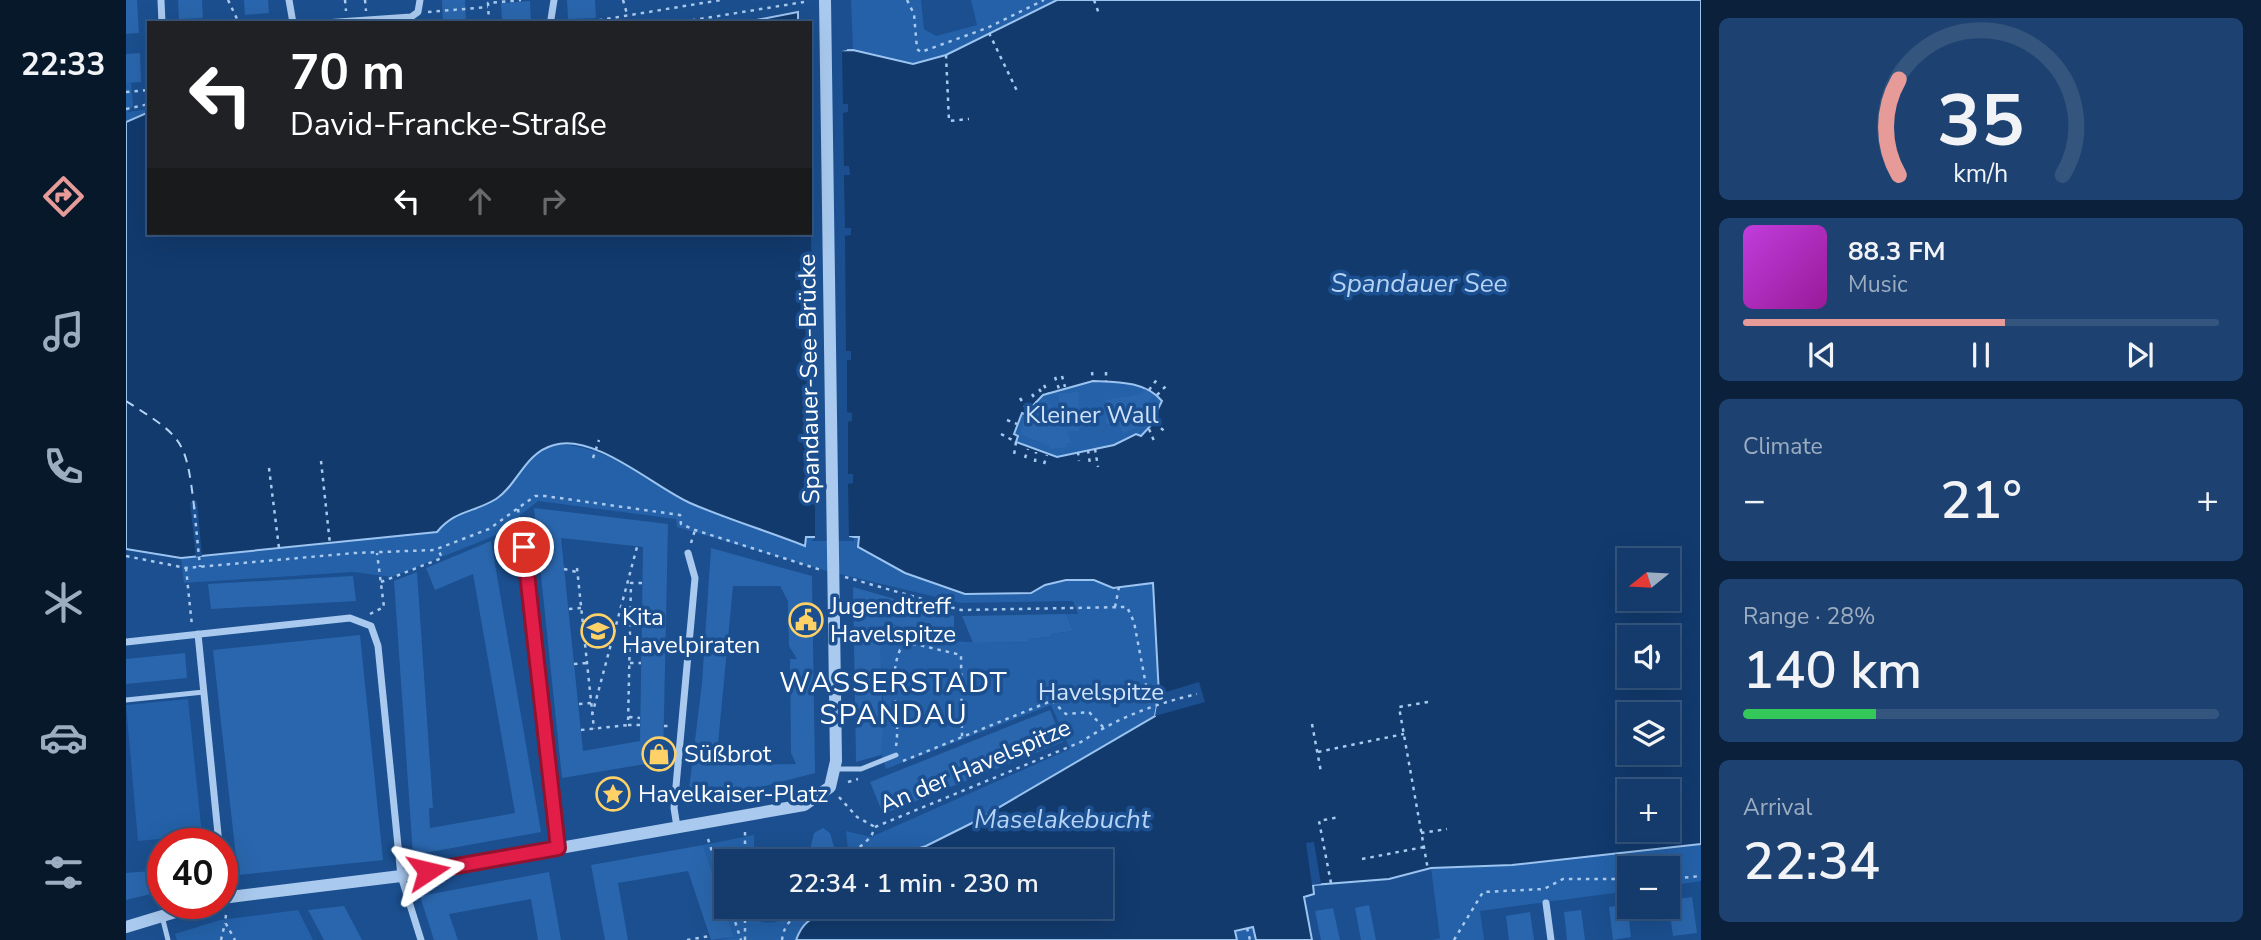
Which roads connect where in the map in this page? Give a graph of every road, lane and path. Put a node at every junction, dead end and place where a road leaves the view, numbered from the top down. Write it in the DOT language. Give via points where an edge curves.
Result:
graph roads {
  1 [pos="161,0"];
  2 [pos="228,0"];
  3 [pos="289,0"];
  4 [pos="420,0"];
  5 [pos="521,0"];
  6 [pos="554,0"];
  7 [pos="623,0"];
  8 [pos="721,0"];
  9 [pos="825,0"];
  10 [pos="906,0"];
  11 [pos="1044,0"];
  12 [pos="1094,0"];
  13 [pos="499,1"];
  14 [pos="684,2"];
  15 [pos="787,2"];
  16 [pos="804,2"];
  17 [pos="488,7"];
  18 [pos="418,12"];
  19 [pos="627,14"];
  20 [pos="1099,14"];
  21 [pos="551,19"];
  22 [pos="162,21"];
  23 [pos="238,21"];
  24 [pos="293,21"];
  25 [pos="353,21"];
  26 [pos="489,21"];
  27 [pos="592,21"];
  28 [pos="686,21"];
  29 [pos="989,33"];
  30 [pos="946,55"];
  31 [pos="147,90"];
  32 [pos="126,92"];
  33 [pos="1018,93"];
  34 [pos="147,104"];
  35 [pos="126,109"];
  36 [pos="969,119"];
  37 [pos="1092,372"];
  38 [pos="1106,372"];
  39 [pos="1062,376"];
  40 [pos="1055,377"];
  41 [pos="1158,378"];
  42 [pos="1093,381"];
  43 [pos="1106,382"];
  44 [pos="1044,385"];
  45 [pos="1167,385"];
  46 [pos="1065,387"];
  47 [pos="1039,389"];
  48 [pos="1059,389"];
  49 [pos="1149,390"];
  50 [pos="1048,393"];
  51 [pos="1032,394"];
  52 [pos="1043,395"];
  53 [pos="1157,395"];
  54 [pos="1020,398"];
  55 [pos="1037,402"];
  56 [pos="1028,411"];
  57 [pos="1007,420"];
  58 [pos="1155,422"];
  59 [pos="1017,424"];
  60 [pos="1149,429"];
  61 [pos="1165,432"];
  62 [pos="1001,434"];
  63 [pos="599,440"];
  64 [pos="1154,441"];
  65 [pos="1028,449"];
  66 [pos="1095,449"];
  67 [pos="1088,450"];
  68 [pos="1036,452"];
  69 [pos="1078,452"];
  70 [pos="1014,454"];
  71 [pos="1046,455"];
  72 [pos="593,458"];
  73 [pos="1025,458"];
  74 [pos="321,461"];
  75 [pos="1079,461"];
  76 [pos="1035,462"];
  77 [pos="1044,464"];
  78 [pos="1090,464"];
  79 [pos="1098,467"];
  80 [pos="269,468"];
  81 [pos="194,506"];
  82 [pos="518,508"];
  83 [pos="695,530"];
  84 [pos="330,544"];
  85 [pos="524,547"];
  86 [pos="637,547"];
  87 [pos="279,548"];
  88 [pos="438,549"];
  89 [pos="377,553"];
  90 [pos="688,553"];
  91 [pos="126,556"];
  92 [pos="200,567"];
  93 [pos="186,568"];
  94 [pos="564,569"];
  95 [pos="824,571"];
  96 [pos="629,574"];
  97 [pos="841,576"];
  98 [pos="381,582"];
  99 [pos="631,583"];
  100 [pos="642,583"];
  101 [pos="1119,587"];
  102 [pos="1115,607"];
  103 [pos="581,608"];
  104 [pos="569,609"];
  105 [pos="359,620"];
  106 [pos="630,623"];
  107 [pos="642,623"];
  108 [pos="198,634"];
  109 [pos="126,642"];
  110 [pos="587,663"];
  111 [pos="629,663"];
  112 [pos="641,663"];
  113 [pos="574,664"];
  114 [pos="204,692"];
  115 [pos="1197,694"];
  116 [pos="126,700"];
  117 [pos="1428,702"];
  118 [pos="591,703"];
  119 [pos="579,704"];
  120 [pos="1150,706"];
  121 [pos="593,715"];
  122 [pos="628,718"];
  123 [pos="640,718"];
  124 [pos="1312,724"];
  125 [pos="628,725"];
  126 [pos="640,725"];
  127 [pos="1103,727"];
  128 [pos="594,729"];
  129 [pos="581,730"];
  130 [pos="1404,734"];
  131 [pos="962,737"];
  132 [pos="1318,752"];
  133 [pos="896,755"];
  134 [pos="835,769"];
  135 [pos="1321,772"];
  136 [pos="839,797"];
  137 [pos="1339,817"];
  138 [pos="677,827"];
  139 [pos="875,827"];
  140 [pos="217,828"];
  141 [pos="1447,829"];
  142 [pos="745,832"];
  143 [pos="1422,833"];
  144 [pos="708,839"];
  145 [pos="1424,847"];
  146 [pos="558,848"];
  147 [pos="745,849"];
  148 [pos="858,849"];
  149 [pos="714,858"];
  150 [pos="1362,859"];
  151 [pos="1428,870"];
  152 [pos="401,876"];
  153 [pos="1701,876"];
  154 [pos="1680,878"];
  155 [pos="1617,879"];
  156 [pos="1331,883"];
  157 [pos="238,896"];
  158 [pos="1546,903"];
  159 [pos="152,919"];
  160 [pos="163,919"];
  161 [pos="225,919"];
  162 [pos="734,919"];
  163 [pos="744,919"];
  164 [pos="791,919"];
  165 [pos="225,922"];
  166 [pos="126,927"];
  167 [pos="1247,928"];
  168 [pos="738,931"];
  169 [pos="733,932"];
  170 [pos="710,936"];
  171 [pos="168,940"];
  172 [pos="221,940"];
  173 [pos="234,940"];
  174 [pos="421,940"];
  175 [pos="687,940"];
  176 [pos="743,940"];
  177 [pos="782,940"];
  178 [pos="1250,940"];
  179 [pos="1454,940"];
  180 [pos="1551,940"];
  1 -- 22 [label="street"];
  2 -- 23 [label="path"];
  3 -- 24 [label="street"];
  4 -- 18 [label="street"];
  5 -- 13 [label="path"];
  6 -- 21 [label="street"];
  7 -- 19 [label="path"];
  8 -- 14 [label="path"];
  9 -- 134 [label="street, Spandauer-See-Brücke"];
  10 -- 11 [label="path" via="914,14 921,52 988,28"];
  12 -- 20 [label="path"];
  13 -- 17 [label="path" via="488,3"];
  14 -- 19 [label="path"];
  15 -- 16 [label="path"];
  15 -- 28 [label="path"];
  17 -- 18 [label="path"];
  17 -- 26 [label="path"];
  18 -- 25 [label="street" via="411,17"];
  19 -- 27 [label="path"];
  29 -- 33 [label="path"];
  30 -- 36 [label="path" via="949,121"];
  31 -- 32 [label="path"];
  34 -- 35 [label="path"];
  37 -- 42 [label="path"];
  38 -- 43 [label="path"];
  39 -- 46 [label="path"];
  40 -- 48 [label="path"];
  41 -- 49 [label="path"];
  44 -- 50 [label="path"];
  45 -- 53 [label="path"];
  47 -- 52 [label="path"];
  51 -- 55 [label="path"];
  54 -- 56 [label="path"];
  57 -- 59 [label="path"];
  58 -- 61 [label="path"];
  60 -- 64 [label="path"];
  62 -- 70 [label="path" via="1016,442"];
  63 -- 72 [label="path"];
  65 -- 73 [label="path"];
  66 -- 79 [label="path"];
  67 -- 78 [label="path"];
  68 -- 76 [label="path"];
  69 -- 75 [label="path"];
  71 -- 77 [label="path"];
  74 -- 84 [label="path"];
  80 -- 87 [label="path"];
  81 -- 92 [label="path"];
  82 -- 83 [label="path" via="535,496 545,496 680,515 681,524"];
  82 -- 85 [label="path"];
  82 -- 88 [label="path" via="489,529"];
  83 -- 90 [label="path"];
  83 -- 95 [label="path"];
  85 -- 146 [label="street"];
  86 -- 96 [label="path"];
  88 -- 89 [label="path"];
  88 -- 98 [label="path" via="442,558"];
  89 -- 92 [label="path"];
  89 -- 98 [label="path"];
  90 -- 138 [label="street" via="695,578 674,811"];
  91 -- 93 [label="path"];
  92 -- 93 [label="path"];
  93 -- 108 [label="path" via="192,628"];
  94 -- 103 [label="path" via="577,570"];
  96 -- 99 [label="path"];
  96 -- 121 [label="path"];
  97 -- 102 [label="path" via="961,610"];
  98 -- 105 [label="path" via="384,607"];
  99 -- 100 [label="path"];
  99 -- 106 [label="path"];
  101 -- 102 [label="path"];
  102 -- 120 [label="path" via="1127,607 1134,622"];
  103 -- 104 [label="path"];
  103 -- 110 [label="path"];
  105 -- 108 [label="street"];
  105 -- 152 [label="street" via="371,626 378,646"];
  106 -- 107 [label="path"];
  106 -- 111 [label="path"];
  108 -- 109 [label="street"];
  108 -- 114 [label="street"];
  110 -- 113 [label="path"];
  110 -- 118 [label="path"];
  111 -- 112 [label="path"];
  111 -- 122 [label="path"];
  114 -- 116 [label="lane"];
  114 -- 140 [label="street"];
  115 -- 120 [label="path, An der Havelspitze"];
  117 -- 130 [label="path" via="1399,707"];
  118 -- 119 [label="path"];
  118 -- 121 [label="path"];
  120 -- 127 [label="path, An der Havelspitze"];
  121 -- 128 [label="path"];
  122 -- 123 [label="path"];
  122 -- 125 [label="path"];
  124 -- 132 [label="path"];
  125 -- 126 [label="path"];
  125 -- 128 [label="path"];
  127 -- 131 [label="path" via="1089,712 1066,714 1054,700"];
  127 -- 139 [label="path, An der Havelspitze" via="1081,742"];
  128 -- 129 [label="path"];
  130 -- 132 [label="path"];
  130 -- 143 [label="path"];
  131 -- 133 [label="path" via="897,763"];
  131 -- 133 [label="path" via="961,654 906,646 895,666"];
  132 -- 135 [label="path"];
  133 -- 134 [label="lane" via="861,769"];
  134 -- 138 [label="street" via="825,794 804,805"];
  136 -- 139 [label="path" via="857,817"];
  137 -- 156 [label="path" via="1319,821"];
  138 -- 146 [label="street"];
  139 -- 148 [label="path"];
  141 -- 143 [label="path"];
  142 -- 147 [label="path"];
  143 -- 145 [label="path"];
  144 -- 149 [label="path"];
  145 -- 150 [label="path"];
  145 -- 151 [label="path"];
  146 -- 152 [label="street"];
  152 -- 157 [label="street"];
  152 -- 174 [label="street"];
  153 -- 154 [label="path"];
  155 -- 179 [label="path" via="1563,879 1544,889 1483,892"];
  158 -- 180 [label="street"];
  159 -- 166 [label="street"];
  160 -- 171 [label="lane"];
  161 -- 165 [label="path"];
  162 -- 168 [label="path"];
  163 -- 176 [label="path"];
  164 -- 177 [label="path"];
  165 -- 172 [label="path"];
  165 -- 173 [label="path"];
  167 -- 178 [label="path"];
  168 -- 169 [label="path"];
  168 -- 176 [label="path"];
  170 -- 175 [label="path"];
}
